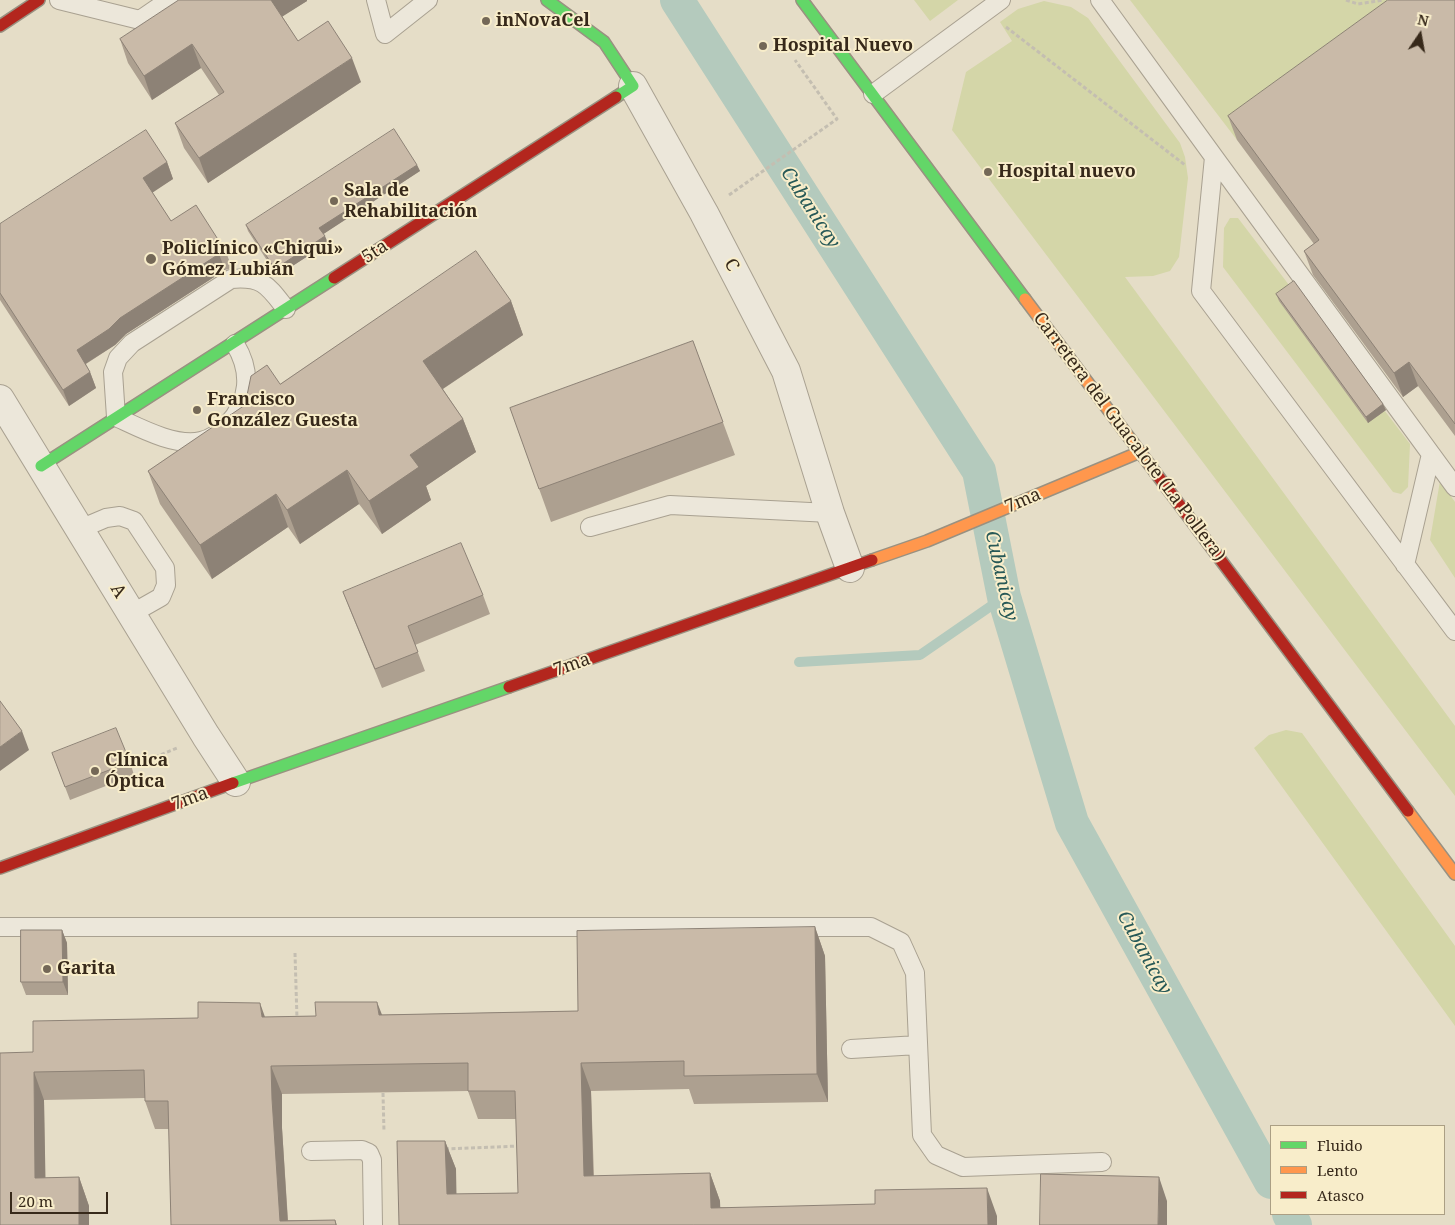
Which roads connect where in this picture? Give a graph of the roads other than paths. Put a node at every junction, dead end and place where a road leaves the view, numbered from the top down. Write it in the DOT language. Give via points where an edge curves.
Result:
graph roads {
  1 [pos="39,0"];
  2 [pos="59,0"];
  3 [pos="169,0"];
  4 [pos="376,0"];
  5 [pos="428,0"];
  6 [pos="547,0"];
  7 [pos="802,0"];
  8 [pos="1001,0"];
  9 [pos="1100,0"];
  10 [pos="0,26"];
  11 [pos="633,86"];
  12 [pos="873,94"];
  13 [pos="1214,157"];
  14 [pos="286,308"];
  15 [pos="234,344"];
  16 [pos="0,399"];
  17 [pos="116,418"];
  18 [pos="1140,452"];
  19 [pos="1431,454"];
  20 [pos="41,466"];
  21 [pos="1455,487"];
  22 [pos="830,513"];
  23 [pos="590,527"];
  24 [pos="80,529"];
  25 [pos="1405,565"];
  26 [pos="850,568"];
  27 [pos="131,614"];
  28 [pos="1455,631"];
  29 [pos="236,782"];
  30 [pos="0,868"];
  31 [pos="1455,874"];
  32 [pos="0,927"];
  33 [pos="918,1045"];
  34 [pos="851,1049"];
  35 [pos="311,1151"];
  36 [pos="1102,1162"];
  37 [pos="374,1225"];
  1 -- 10 [label="street"];
  2 -- 3 [label="lane" via="140,20"];
  4 -- 5 [label="lane" via="385,34"];
  6 -- 11 [label="street, C" via="604,42"];
  7 -- 12 [label="street, Carretera del Guacalote (La Pollera)"];
  8 -- 12 [label="lane"];
  9 -- 13 [label="lane"];
  11 -- 14 [label="street, 5ta"];
  11 -- 22 [label="street, C" via="786,370"];
  12 -- 18 [label="street, Carretera del Guacalote (La Pollera)"];
  13 -- 19 [label="lane"];
  13 -- 25 [label="lane" via="1201,292"];
  14 -- 15 [label="street, 5ta"];
  14 -- 17 [label="lane" via="260,281 246,277 231,279 132,343 118,358 113,372"];
  15 -- 17 [label="street, 5ta"];
  15 -- 17 [label="lane" via="242,356 246,375 245,397 236,416 221,431 202,441 179,441"];
  16 -- 20 [label="street, A"];
  17 -- 20 [label="street, 5ta"];
  18 -- 26 [label="street, 7ma" via="927,541"];
  18 -- 31 [label="street, Carretera del Guacalote (La Pollera)"];
  19 -- 21 [label="lane"];
  19 -- 25 [label="lane"];
  20 -- 24 [label="street, A"];
  22 -- 23 [label="lane" via="670,505"];
  22 -- 26 [label="street, C"];
  24 -- 27 [label="street, A"];
  24 -- 27 [label="lane" via="106,518 120,516 134,521 165,568 166,585 161,597"];
  25 -- 28 [label="lane"];
  26 -- 29 [label="street, 7ma"];
  27 -- 29 [label="street, A"];
  29 -- 30 [label="street, 7ma"];
  32 -- 33 [label="lane" via="872,927 901,942 915,973"];
  33 -- 34 [label="lane"];
  33 -- 36 [label="lane" via="922,1135 936,1155 963,1167"];
  35 -- 37 [label="lane" via="362,1150 370,1153"];
}
